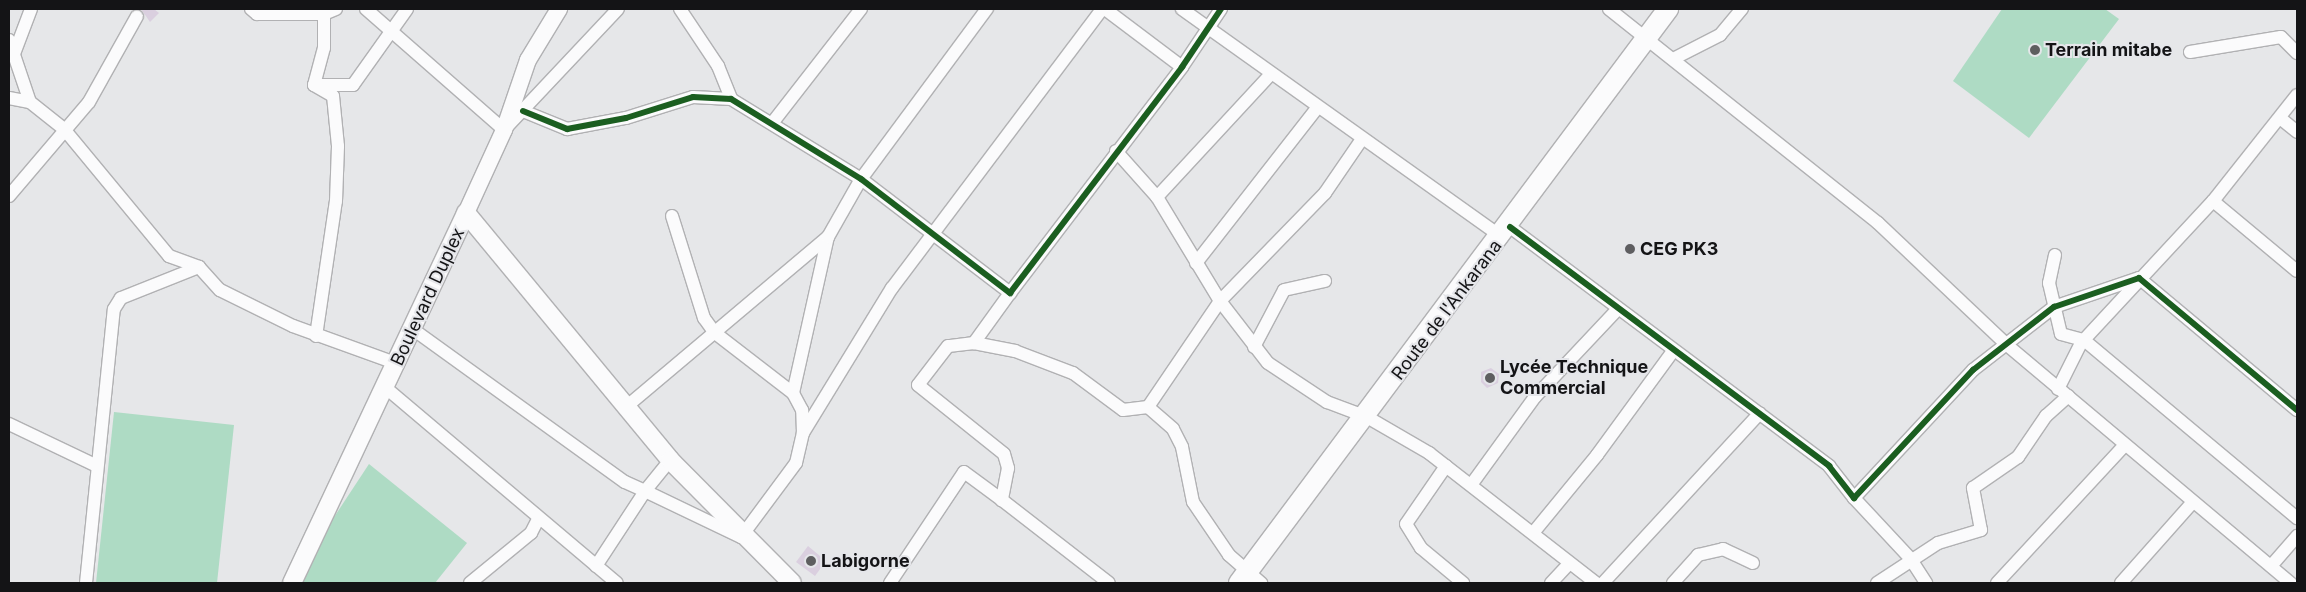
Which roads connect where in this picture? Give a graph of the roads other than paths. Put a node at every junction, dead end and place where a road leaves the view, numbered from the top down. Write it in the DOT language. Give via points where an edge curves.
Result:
graph roads {
  1 [pos="31,9"];
  2 [pos="251,9"];
  3 [pos="366,9"];
  4 [pos="407,9"];
  5 [pos="559,9"];
  6 [pos="618,9"];
  7 [pos="680,9"];
  8 [pos="861,9"];
  9 [pos="987,9"];
  10 [pos="1103,9"];
  11 [pos="1182,9"];
  12 [pos="1221,9"];
  13 [pos="1609,9"];
  14 [pos="1668,9"];
  15 [pos="1742,9"];
  16 [pos="328,10"];
  17 [pos="137,16"];
  18 [pos="1208,28"];
  19 [pos="392,31"];
  20 [pos="1647,38"];
  21 [pos="9,40"];
  22 [pos="2190,52"];
  23 [pos="2297,53"];
  24 [pos="14,54"];
  25 [pos="1672,59"];
  26 [pos="1182,67"];
  27 [pos="1270,74"];
  28 [pos="314,85"];
  29 [pos="2297,95"];
  30 [pos="9,98"];
  31 [pos="731,99"];
  32 [pos="30,102"];
  33 [pos="1317,108"];
  34 [pos="523,111"];
  35 [pos="2280,118"];
  36 [pos="773,122"];
  37 [pos="64,129"];
  38 [pos="504,130"];
  39 [pos="2297,132"];
  40 [pos="1362,139"];
  41 [pos="1116,152"];
  42 [pos="861,178"];
  43 [pos="9,196"];
  44 [pos="1156,197"];
  45 [pos="2213,201"];
  46 [pos="466,213"];
  47 [pos="672,216"];
  48 [pos="1506,232"];
  49 [pos="932,234"];
  50 [pos="828,237"];
  51 [pos="2056,255"];
  52 [pos="1196,263"];
  53 [pos="198,267"];
  54 [pos="2297,271"];
  55 [pos="2139,278"];
  56 [pos="1326,281"];
  57 [pos="1010,293"];
  58 [pos="1220,301"];
  59 [pos="2054,307"];
  60 [pos="1618,310"];
  61 [pos="414,330"];
  62 [pos="715,334"];
  63 [pos="316,336"];
  64 [pos="2084,340"];
  65 [pos="974,343"];
  66 [pos="2007,345"];
  67 [pos="1254,347"];
  68 [pos="1673,351"];
  69 [pos="398,364"];
  70 [pos="386,388"];
  71 [pos="793,393"];
  72 [pos="2063,393"];
  73 [pos="626,407"];
  74 [pos="1148,407"];
  75 [pos="2296,408"];
  76 [pos="1760,413"];
  77 [pos="1367,417"];
  78 [pos="9,424"];
  79 [pos="803,433"];
  80 [pos="2125,445"];
  81 [pos="670,460"];
  82 [pos="95,465"];
  83 [pos="1446,466"];
  84 [pos="1471,485"];
  85 [pos="645,491"];
  86 [pos="1854,498"];
  87 [pos="1002,500"];
  88 [pos="2193,502"];
  89 [pos="2297,518"];
  90 [pos="538,519"];
  91 [pos="1532,533"];
  92 [pos="2297,536"];
  93 [pos="741,537"];
  94 [pos="1910,558"];
  95 [pos="1754,563"];
  96 [pos="1569,564"];
  97 [pos="596,566"];
  98 [pos="2271,566"];
  99 [pos="1249,580"];
  100 [pos="1458,582"];
  101 [pos="86,583"];
  102 [pos="292,583"];
  103 [pos="470,583"];
  104 [pos="617,583"];
  105 [pos="792,583"];
  106 [pos="890,583"];
  107 [pos="1109,583"];
  108 [pos="1551,583"];
  109 [pos="1596,583"];
  110 [pos="1603,583"];
  111 [pos="1673,583"];
  112 [pos="1877,583"];
  113 [pos="1926,583"];
  114 [pos="1997,583"];
  115 [pos="2121,583"];
  116 [pos="2291,583"];
  1 -- 24 [label="street"];
  2 -- 16 [label="street" via="257,14"];
  3 -- 19 [label="street"];
  4 -- 19 [label="street"];
  5 -- 38 [label="street, Boulevard Duplex" via="528,60"];
  6 -- 34 [label="street"];
  7 -- 31 [label="street" via="718,66"];
  8 -- 36 [label="street"];
  9 -- 42 [label="street"];
  10 -- 26 [label="street"];
  10 -- 49 [label="street"];
  11 -- 18 [label="street"];
  12 -- 18 [label="street"];
  13 -- 20 [label="street"];
  14 -- 20 [label="main road, Route de l'Ankarana"];
  15 -- 25 [label="street" via="1720,35"];
  16 -- 28 [label="street" via="324,48"];
  17 -- 37 [label="street" via="88,102"];
  18 -- 26 [label="street"];
  18 -- 27 [label="street"];
  19 -- 28 [label="street" via="353,85"];
  19 -- 38 [label="street"];
  20 -- 25 [label="street"];
  20 -- 48 [label="main road, Route de l'Ankarana"];
  21 -- 24 [label="street"];
  22 -- 23 [label="street" via="2281,37"];
  24 -- 32 [label="street"];
  25 -- 66 [label="street" via="1878,223"];
  26 -- 41 [label="street"];
  27 -- 33 [label="street"];
  27 -- 44 [label="street"];
  28 -- 63 [label="street" via="332,96 338,146 336,201"];
  29 -- 35 [label="street"];
  30 -- 32 [label="street"];
  31 -- 34 [label="street" via="694,97 626,118 567,129"];
  31 -- 36 [label="street"];
  32 -- 37 [label="street"];
  33 -- 40 [label="street"];
  33 -- 52 [label="street"];
  34 -- 38 [label="street"];
  35 -- 39 [label="street"];
  35 -- 45 [label="street"];
  36 -- 42 [label="street"];
  37 -- 43 [label="street"];
  37 -- 53 [label="street" via="169,256"];
  38 -- 46 [label="street, Boulevard Duplex"];
  40 -- 48 [label="street"];
  40 -- 58 [label="street" via="1326,193"];
  41 -- 44 [label="street"];
  41 -- 57 [label="street"];
  42 -- 49 [label="street"];
  42 -- 50 [label="street"];
  44 -- 52 [label="street"];
  45 -- 54 [label="street"];
  45 -- 55 [label="street"];
  46 -- 61 [label="main road, Boulevard Duplex"];
  46 -- 73 [label="main road"];
  47 -- 62 [label="street" via="698,301"];
  48 -- 60 [label="street"];
  48 -- 77 [label="main road, Route de l'Ankarana"];
  49 -- 57 [label="street"];
  49 -- 79 [label="street" via="892,288"];
  50 -- 62 [label="street" via="786,269"];
  50 -- 71 [label="street"];
  51 -- 59 [label="street" via="2049,283"];
  52 -- 58 [label="street"];
  53 -- 63 [label="street" via="220,290"];
  53 -- 82 [label="street" via="121,298 114,310"];
  55 -- 59 [label="street"];
  55 -- 64 [label="street"];
  55 -- 75 [label="street"];
  56 -- 67 [label="street" via="1284,290"];
  57 -- 65 [label="street"];
  58 -- 67 [label="street"];
  58 -- 74 [label="street"];
  59 -- 64 [label="street" via="2061,334"];
  59 -- 66 [label="street"];
  60 -- 68 [label="street"];
  60 -- 84 [label="street" via="1535,397"];
  61 -- 69 [label="main road, Boulevard Duplex"];
  61 -- 85 [label="street" via="625,482"];
  62 -- 71 [label="street"];
  62 -- 73 [label="street"];
  63 -- 69 [label="street"];
  64 -- 72 [label="street"];
  64 -- 89 [label="street"];
  65 -- 74 [label="street" via="1015,351 1072,373 1123,410"];
  65 -- 87 [label="street" via="948,346 918,385 1004,454 1008,468"];
  66 -- 72 [label="street"];
  66 -- 86 [label="street" via="1973,370"];
  67 -- 77 [label="street" via="1268,363 1327,402"];
  68 -- 76 [label="street"];
  68 -- 91 [label="street" via="1597,455"];
  69 -- 70 [label="main road, Boulevard Duplex"];
  70 -- 90 [label="street"];
  70 -- 102 [label="main road, Boulevard Duplex"];
  71 -- 79 [label="street" via="802,410"];
  72 -- 80 [label="street"];
  72 -- 94 [label="street" via="2018,457 1973,488 1981,530 1938,543"];
  73 -- 81 [label="main road"];
  74 -- 99 [label="street" via="1173,429 1182,447 1193,502"];
  76 -- 86 [label="street" via="1829,466"];
  76 -- 110 [label="street"];
  77 -- 83 [label="street"];
  77 -- 99 [label="main road, Route de l'Ankarana"];
  78 -- 82 [label="street"];
  79 -- 93 [label="street" via="796,463"];
  80 -- 88 [label="street"];
  80 -- 114 [label="street"];
  81 -- 85 [label="street"];
  81 -- 93 [label="main road"];
  82 -- 101 [label="street"];
  83 -- 84 [label="street"];
  83 -- 100 [label="street" via="1406,524 1421,548"];
  84 -- 91 [label="street"];
  85 -- 93 [label="street"];
  85 -- 97 [label="street"];
  86 -- 94 [label="street"];
  87 -- 106 [label="street" via="964,472"];
  87 -- 107 [label="street"];
  88 -- 98 [label="street"];
  88 -- 115 [label="street"];
  90 -- 97 [label="street"];
  90 -- 103 [label="street" via="531,533"];
  91 -- 96 [label="street"];
  92 -- 98 [label="street"];
  93 -- 105 [label="main road"];
  94 -- 112 [label="street"];
  94 -- 113 [label="street"];
  95 -- 111 [label="street" via="1723,549 1698,555"];
  96 -- 108 [label="street"];
  96 -- 109 [label="street"];
  97 -- 104 [label="street"];
  98 -- 116 [label="street"];
}
